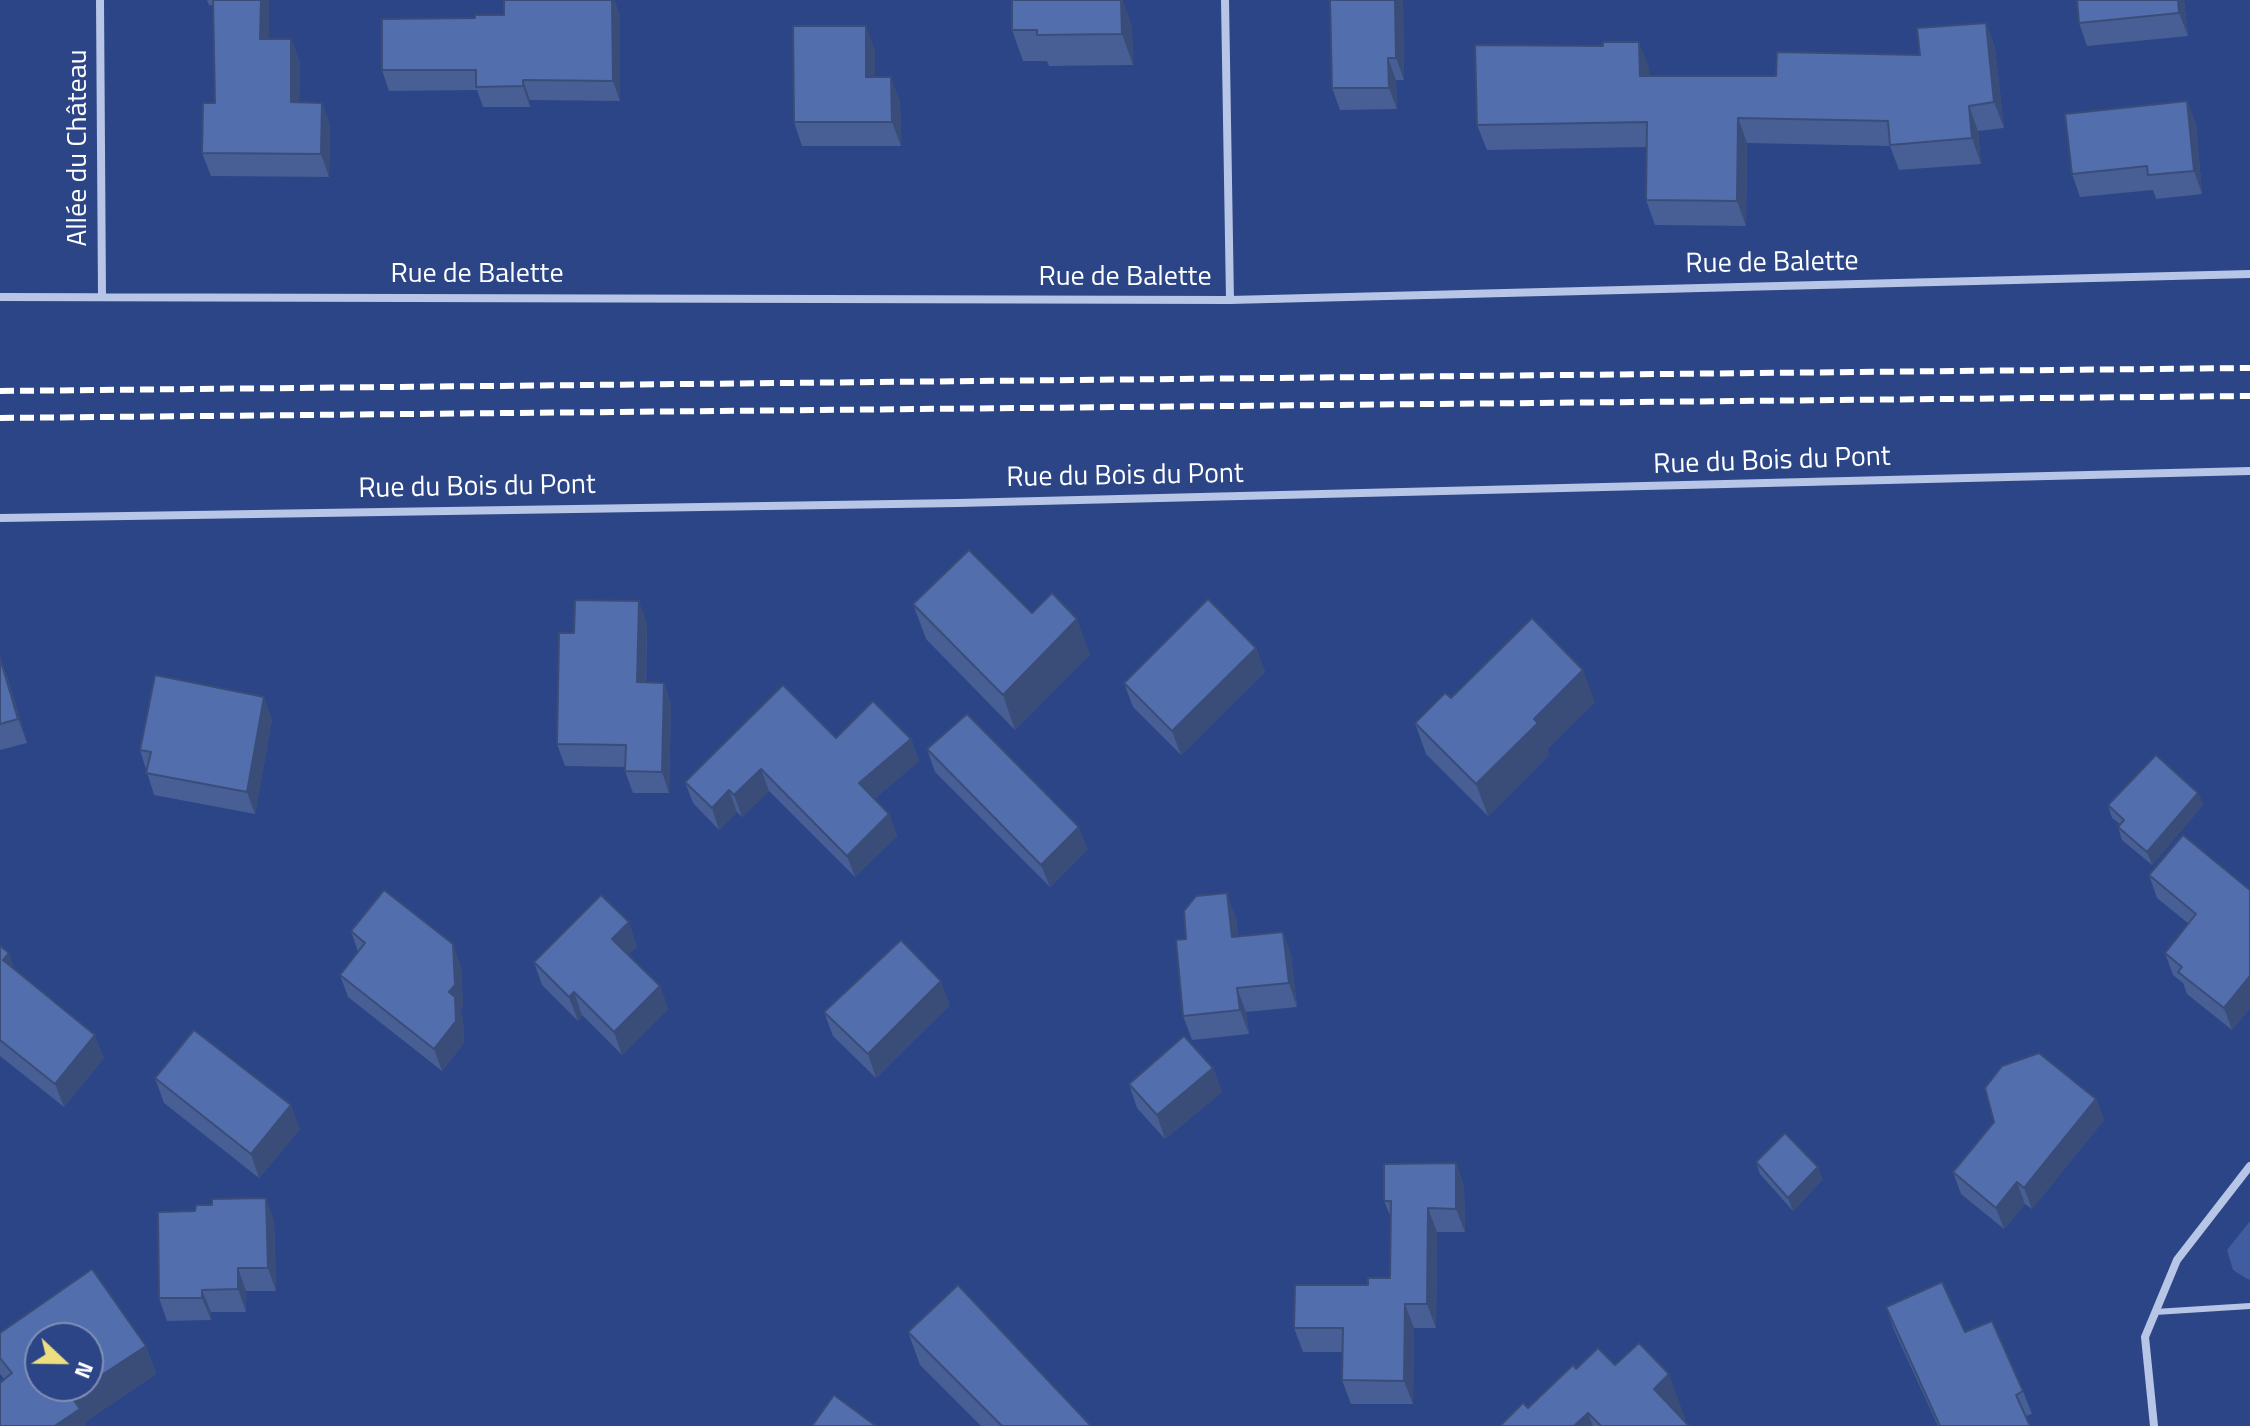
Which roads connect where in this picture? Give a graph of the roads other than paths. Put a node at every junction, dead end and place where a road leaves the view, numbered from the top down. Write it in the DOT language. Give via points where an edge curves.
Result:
graph roads {
  1 [pos="100,0"];
  2 [pos="1225,0"];
  3 [pos="2250,274"];
  4 [pos="102,296"];
  5 [pos="0,297"];
  6 [pos="1230,300"];
  7 [pos="2250,471"];
  8 [pos="0,518"];
  9 [pos="2250,1166"];
  10 [pos="2250,1306"];
  11 [pos="2155,1312"];
  12 [pos="2154,1426"];
  1 -- 4 [label="street, Allée du Château"];
  2 -- 6 [label="street"];
  3 -- 6 [label="street, Rue de Balette"];
  4 -- 5 [label="street, Rue de Balette"];
  4 -- 6 [label="street, Rue de Balette"];
  7 -- 8 [label="street, Rue du Bois du Pont" via="944,504"];
  9 -- 11 [label="street" via="2177,1260"];
  10 -- 11 [label="lane"];
  11 -- 12 [label="street" via="2145,1337"];
}
